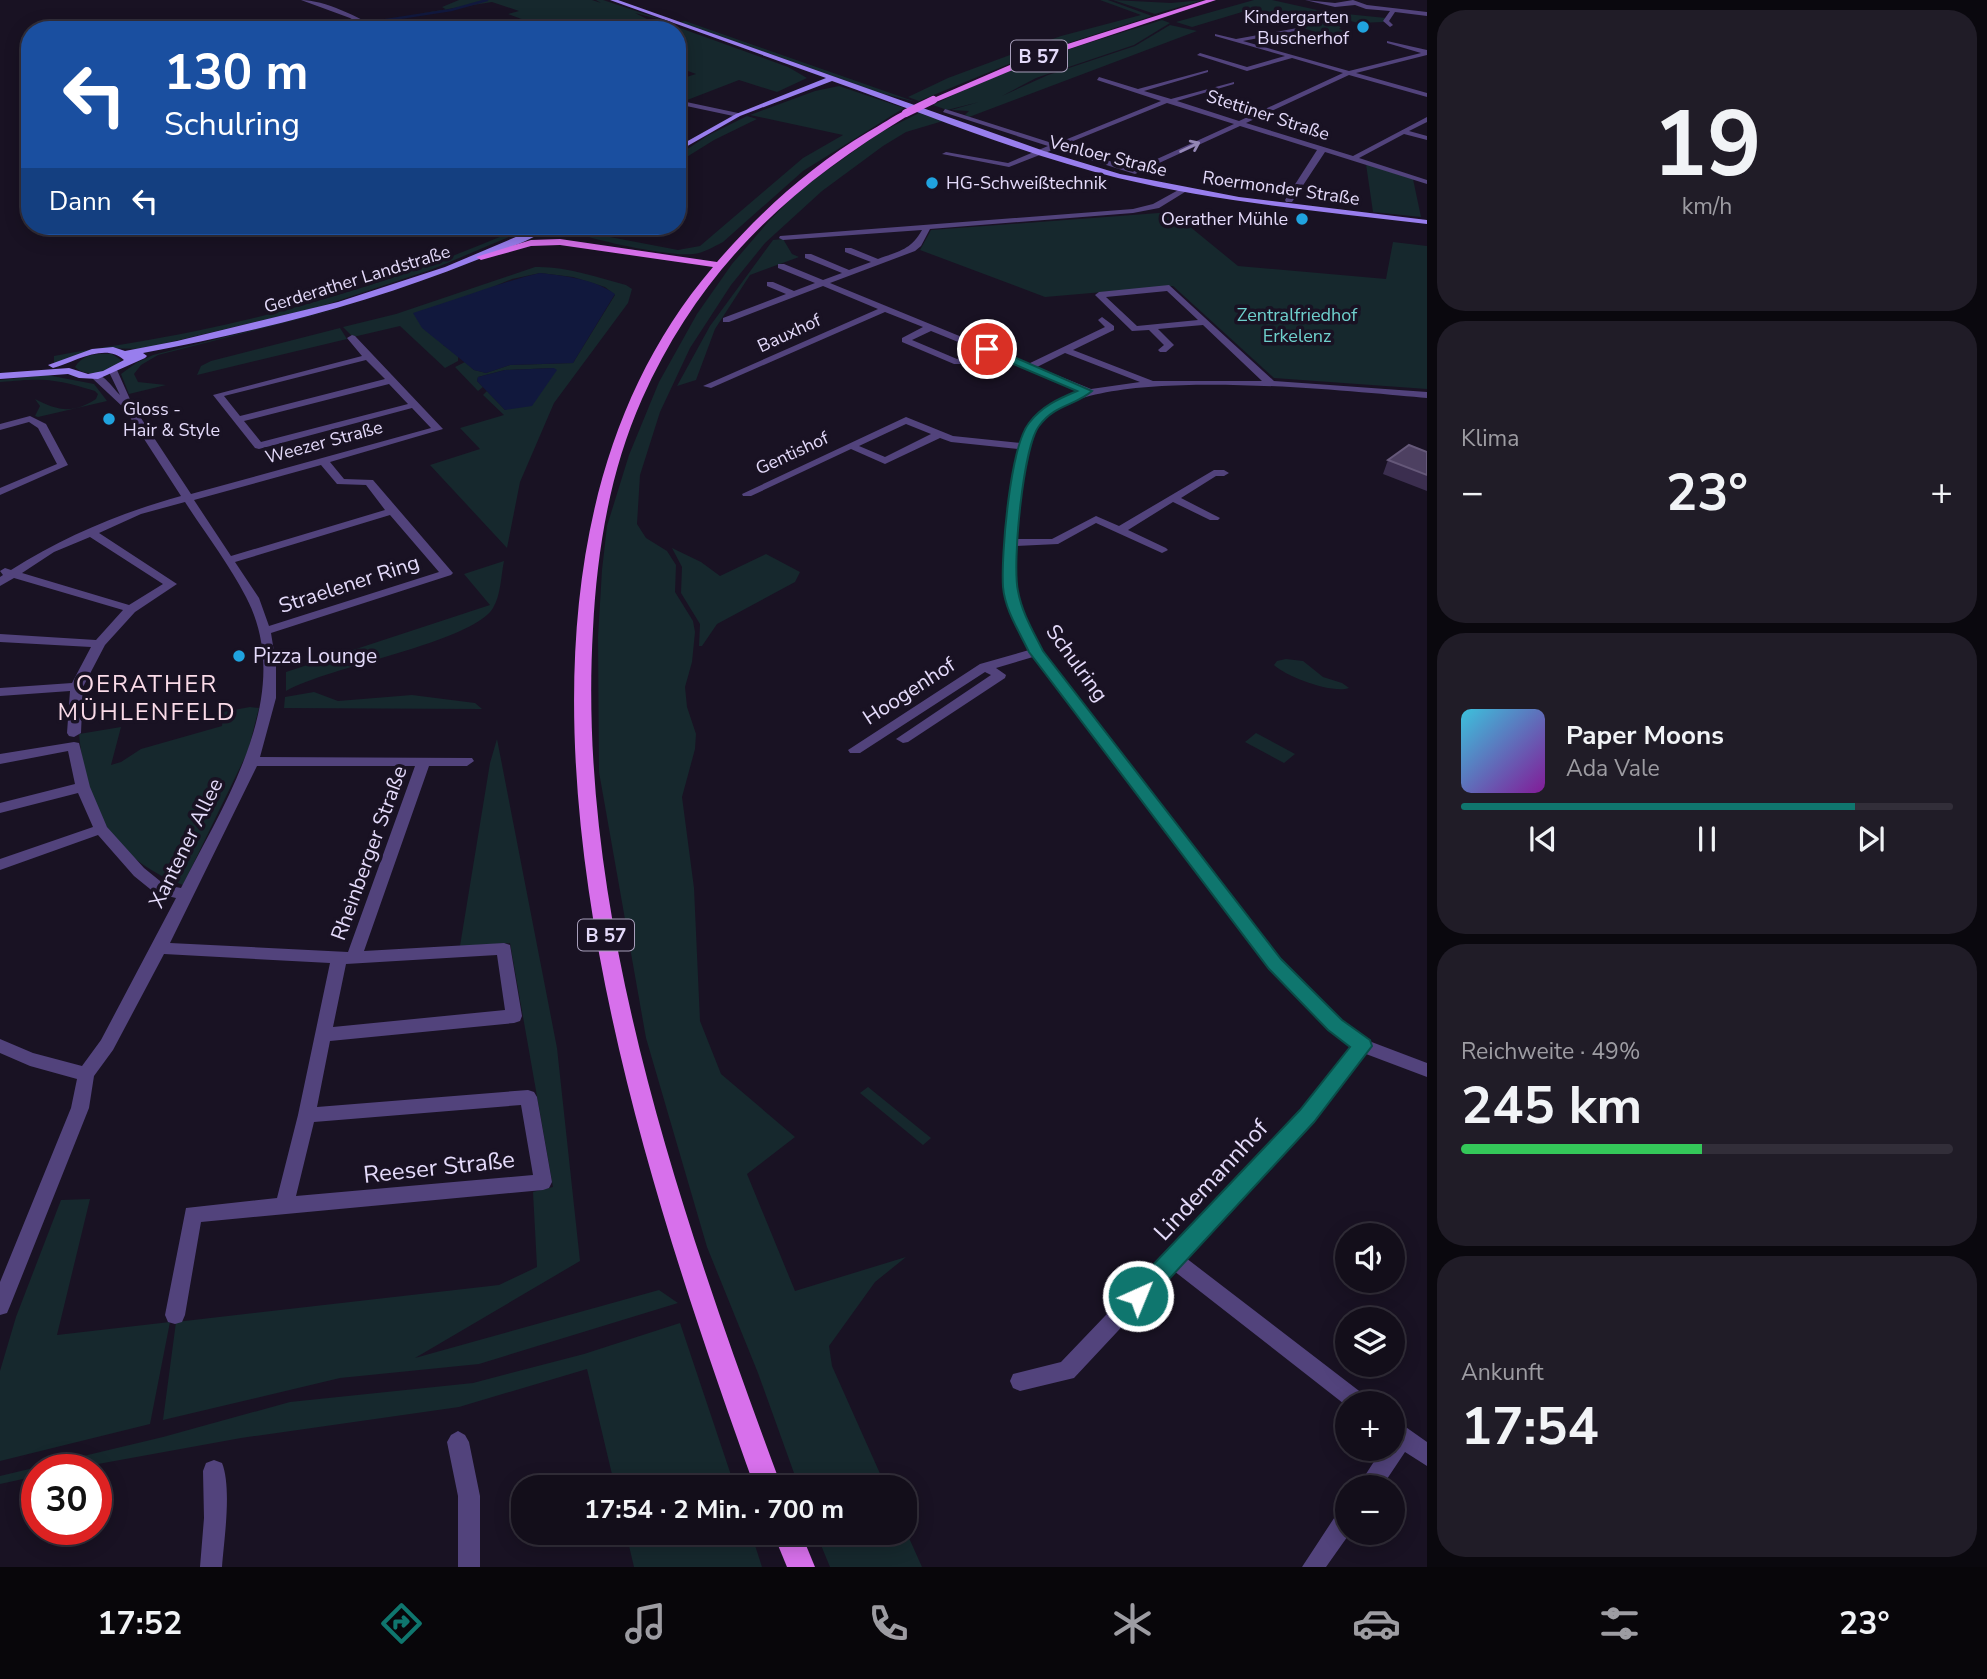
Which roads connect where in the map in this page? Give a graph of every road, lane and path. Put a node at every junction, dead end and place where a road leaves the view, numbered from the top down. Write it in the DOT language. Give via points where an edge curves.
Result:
graph roads {
  1 [pos="304,0"];
  2 [pos="613,0"];
  3 [pos="1213,0"];
  4 [pos="1308,0"];
  5 [pos="1348,0"];
  6 [pos="1355,3"];
  7 [pos="1394,10"];
  8 [pos="1427,14"];
  9 [pos="355,19"];
  10 [pos="351,21"];
  11 [pos="359,21"];
  12 [pos="673,21"];
  13 [pos="1390,25"];
  14 [pos="686,26"];
  15 [pos="1301,28"];
  16 [pos="1217,35"];
  17 [pos="1236,41"];
  18 [pos="1390,42"];
  19 [pos="1427,53"];
  20 [pos="1200,55"];
  21 [pos="1291,57"];
  22 [pos="810,69"];
  23 [pos="1206,71"];
  24 [pos="1348,73"];
  25 [pos="834,78"];
  26 [pos="1099,79"];
  27 [pos="843,81"];
  28 [pos="1232,83"];
  29 [pos="814,84"];
  30 [pos="799,91"];
  31 [pos="1138,91"];
  32 [pos="1427,95"];
  33 [pos="1170,101"];
  34 [pos="686,104"];
  35 [pos="945,111"];
  36 [pos="738,115"];
  37 [pos="1427,119"];
  38 [pos="1242,123"];
  39 [pos="1404,132"];
  40 [pos="1427,138"];
  41 [pos="686,145"];
  42 [pos="1056,148"];
  43 [pos="1325,149"];
  44 [pos="1041,153"];
  45 [pos="946,154"];
  46 [pos="1353,159"];
  47 [pos="1427,182"];
  48 [pos="1182,190"];
  49 [pos="1289,200"];
  50 [pos="1427,222"];
  51 [pos="926,228"];
  52 [pos="529,235"];
  53 [pos="558,235"];
  54 [pos="564,235"];
  55 [pos="783,239"];
  56 [pos="579,243"];
  57 [pos="736,243"];
  58 [pos="604,246"];
  59 [pos="848,250"];
  60 [pos="649,255"];
  61 [pos="808,256"];
  62 [pos="481,257"];
  63 [pos="677,258"];
  64 [pos="878,262"];
  65 [pos="781,266"];
  66 [pos="715,269"];
  67 [pos="849,273"];
  68 [pos="821,283"];
  69 [pos="770,284"];
  70 [pos="791,293"];
  71 [pos="884,309"];
  72 [pos="726,320"];
  73 [pos="1101,320"];
  74 [pos="1203,322"];
  75 [pos="931,327"];
  76 [pos="1152,328"];
  77 [pos="352,338"];
  78 [pos="987,349"];
  79 [pos="1065,350"];
  80 [pos="1163,350"];
  81 [pos="126,357"];
  82 [pos="368,358"];
  83 [pos="69,366"];
  84 [pos="1030,367"];
  85 [pos="114,372"];
  86 [pos="0,374"];
  87 [pos="95,376"];
  88 [pos="390,381"];
  89 [pos="1153,383"];
  90 [pos="1271,384"];
  91 [pos="708,386"];
  92 [pos="1087,391"];
  93 [pos="1427,395"];
  94 [pos="414,405"];
  95 [pos="128,406"];
  96 [pos="238,420"];
  97 [pos="0,427"];
  98 [pos="938,435"];
  99 [pos="852,446"];
  100 [pos="1023,446"];
  101 [pos="323,461"];
  102 [pos="1224,473"];
  103 [pos="0,492"];
  104 [pos="747,494"];
  105 [pos="187,498"];
  106 [pos="1172,498"];
  107 [pos="392,511"];
  108 [pos="1214,517"];
  109 [pos="1120,530"];
  110 [pos="89,531"];
  111 [pos="1011,543"];
  112 [pos="1162,550"];
  113 [pos="229,560"];
  114 [pos="4,576"];
  115 [pos="131,609"];
  116 [pos="265,631"];
  117 [pos="0,638"];
  118 [pos="99,644"];
  119 [pos="1036,652"];
  120 [pos="985,667"];
  121 [pos="77,687"];
  122 [pos="0,692"];
  123 [pos="74,733"];
  124 [pos="903,739"];
  125 [pos="855,750"];
  126 [pos="0,759"];
  127 [pos="252,761"];
  128 [pos="467,761"];
  129 [pos="424,762"];
  130 [pos="83,787"];
  131 [pos="0,808"];
  132 [pos="101,830"];
  133 [pos="0,864"];
  134 [pos="186,895"];
  135 [pos="159,948"];
  136 [pos="347,958"];
  137 [pos="323,1035"];
  138 [pos="0,1046"];
  139 [pos="1363,1046"];
  140 [pos="1427,1070"];
  141 [pos="86,1074"];
  142 [pos="307,1115"];
  143 [pos="284,1207"];
  144 [pos="1173,1259"];
  145 [pos="0,1306"];
  146 [pos="176,1315"];
  147 [pos="1020,1381"];
  148 [pos="1343,1391"];
  149 [pos="1405,1438"];
  150 [pos="458,1442"];
  151 [pos="1427,1455"];
  152 [pos="214,1471"];
  153 [pos="764,1475"];
  154 [pos="1335,1536"];
  155 [pos="792,1545"];
  156 [pos="211,1567"];
  157 [pos="468,1567"];
  158 [pos="801,1567"];
  159 [pos="1313,1567"];
  1 -- 9 [label="street"];
  2 -- 12 [label="main road"];
  3 -- 57 [label="main road, B 57, bridge" via="1025,61 906,113 789,191"];
  4 -- 6 [label="street"];
  5 -- 6 [label="street"];
  6 -- 7 [label="street"];
  7 -- 8 [label="street"];
  7 -- 13 [label="street" via="1386,21"];
  9 -- 10 [label="street"];
  9 -- 11 [label="street"];
  14 -- 22 [label="main road"];
  15 -- 17 [label="street"];
  16 -- 17 [label="street"];
  17 -- 21 [label="street"];
  18 -- 19 [label="street"];
  19 -- 24 [label="street"];
  20 -- 21 [label="street" via="1247,69"];
  21 -- 24 [label="street"];
  22 -- 25 [label="main road"];
  22 -- 29 [label="main road"];
  23 -- 31 [label="street"];
  24 -- 32 [label="street"];
  24 -- 38 [label="street"];
  25 -- 27 [label="main road"];
  25 -- 29 [label="main road"];
  26 -- 31 [label="street, Stettiner Straße"];
  27 -- 30 [label="main road"];
  27 -- 44 [label="main road"];
  28 -- 33 [label="street"];
  29 -- 30 [label="main road"];
  30 -- 36 [label="main road"];
  31 -- 33 [label="street, Stettiner Straße"];
  33 -- 38 [label="street, Stettiner Straße"];
  33 -- 42 [label="street"];
  34 -- 36 [label="street"];
  35 -- 42 [label="street"];
  36 -- 41 [label="main road"];
  37 -- 39 [label="street"];
  42 -- 38 [label="street, one-way" via="1138,171"];
  38 -- 43 [label="street, Stettiner Straße"];
  39 -- 40 [label="street"];
  39 -- 46 [label="street"];
  42 -- 44 [label="street"];
  43 -- 46 [label="street, Stettiner Straße"];
  43 -- 49 [label="street"];
  44 -- 45 [label="street, Venloer Straße" via="1009,165"];
  44 -- 48 [label="main road, Venloer Straße"];
  46 -- 47 [label="street, Stettiner Straße"];
  48 -- 50 [label="main road, Roermonder Straße"];
  48 -- 51 [label="street, Roermonder Straße" via="1156,206 1133,211"];
  51 -- 55 [label="street, Roermonder Straße"];
  51 -- 64 [label="street" via="912,249"];
  52 -- 62 [label="main road, Gerderather Landstraße"];
  53 -- 56 [label="main road"];
  54 -- 58 [label="main road, B 57"];
  56 -- 58 [label="main road"];
  56 -- 62 [label="main road" via="538,242"];
  57 -- 63 [label="main road, B 57" via="709,254"];
  57 -- 66 [label="main road, B 57"];
  58 -- 60 [label="main road, B 57"];
  59 -- 64 [label="street"];
  60 -- 63 [label="main road, B 57"];
  60 -- 66 [label="main road"];
  61 -- 67 [label="street"];
  62 -- 81 [label="main road, Gerderather Landstraße" via="368,295"];
  63 -- 66 [label="main road, B 57"];
  64 -- 67 [label="street"];
  65 -- 68 [label="street"];
  66 -- 153 [label="main road, B 57" via="650,369 608,479 587,598 585,771 609,956 659,1167"];
  67 -- 68 [label="street"];
  68 -- 70 [label="street"];
  68 -- 71 [label="street, Bauxhof"];
  69 -- 70 [label="street"];
  70 -- 72 [label="street"];
  71 -- 75 [label="street, Bauxhof"];
  71 -- 91 [label="street, Bauxhof"];
  73 -- 79 [label="street" via="1111,328"];
  74 -- 76 [label="street"];
  74 -- 76 [label="street" via="1169,288 1099,295 1135,329"];
  74 -- 90 [label="street"];
  75 -- 78 [label="street, Bauxhof"];
  75 -- 78 [label="street" via="905,340 957,362"];
  76 -- 80 [label="street" via="1169,345"];
  77 -- 82 [label="street, Weezer Straße"];
  78 -- 84 [label="street, Bauxhof"];
  79 -- 84 [label="street"];
  79 -- 89 [label="street"];
  81 -- 83 [label="main road" via="110,350 92,352"];
  81 -- 85 [label="main road"];
  82 -- 88 [label="street, Weezer Straße"];
  82 -- 96 [label="street, Weezer Straße" via="218,395"];
  83 -- 86 [label="main road"];
  83 -- 87 [label="main road" via="78,375"];
  84 -- 92 [label="street, Bauxhof"];
  85 -- 87 [label="main road"];
  85 -- 95 [label="street, Xantener Allee"];
  87 -- 95 [label="street, Xantener Allee" via="116,400"];
  88 -- 94 [label="street, Weezer Straße"];
  88 -- 96 [label="street"];
  89 -- 90 [label="street, Schulring"];
  89 -- 92 [label="street, Schulring"];
  90 -- 93 [label="street, Schulring"];
  92 -- 100 [label="street, Schulring" via="1051,406 1032,426"];
  94 -- 96 [label="street, Weezer Straße" via="259,446"];
  94 -- 101 [label="street, Weezer Straße" via="438,429"];
  95 -- 105 [label="street, Xantener Allee"];
  97 -- 103 [label="street" via="30,419 41,426 63,465"];
  98 -- 99 [label="street, Gentishof" via="906,421"];
  98 -- 99 [label="street, Gentishof" via="885,461"];
  98 -- 100 [label="street, Gentishof"];
  99 -- 104 [label="street, Gentishof"];
  100 -- 111 [label="street, Schulring"];
  101 -- 105 [label="street, Weezer Straße"];
  101 -- 107 [label="street, Straelener Ring" via="341,482 369,482"];
  102 -- 106 [label="street" via="1214,473"];
  105 -- 110 [label="street, Weezer Straße"];
  105 -- 113 [label="street, Xantener Allee"];
  106 -- 108 [label="street"];
  106 -- 109 [label="street"];
  107 -- 113 [label="street"];
  107 -- 116 [label="street, Straelener Ring" via="447,573"];
  109 -- 111 [label="street" via="1096,519 1054,542"];
  109 -- 112 [label="street"];
  110 -- 114 [label="street, Weezer Straße"];
  110 -- 115 [label="street" via="171,584"];
  111 -- 119 [label="street, Schulring" via="1013,604"];
  113 -- 116 [label="street, Xantener Allee" via="253,598"];
  114 -- 115 [label="street"];
  115 -- 118 [label="street"];
  116 -- 127 [label="street, Xantener Allee" via="269,698"];
  117 -- 118 [label="street"];
  118 -- 121 [label="street"];
  119 -- 120 [label="street, Hoogenhof"];
  119 -- 139 [label="street, Schulring" via="1275,964 1335,1025"];
  120 -- 124 [label="street, Hoogenhof" via="1000,675"];
  120 -- 125 [label="street, Hoogenhof"];
  121 -- 122 [label="street"];
  121 -- 123 [label="street"];
  126 -- 130 [label="street" via="74,746"];
  127 -- 129 [label="street, Rheinberger Straße"];
  127 -- 134 [label="street, Xantener Allee"];
  128 -- 129 [label="street, Rheinberger Straße"];
  129 -- 136 [label="street, Rheinberger Straße"];
  130 -- 131 [label="street"];
  130 -- 132 [label="street"];
  132 -- 133 [label="street"];
  132 -- 134 [label="street" via="149,881 160,889"];
  134 -- 135 [label="street, Xantener Allee"];
  135 -- 136 [label="street"];
  135 -- 141 [label="street, Xantener Allee" via="107,1045"];
  136 -- 137 [label="street"];
  136 -- 137 [label="street" via="504,949 514,1016"];
  137 -- 142 [label="street"];
  138 -- 141 [label="street"];
  139 -- 140 [label="street, Schulring"];
  139 -- 144 [label="street, Lindemannhof" via="1307,1116"];
  141 -- 145 [label="street, Xantener Allee" via="80,1108"];
  142 -- 143 [label="street"];
  142 -- 143 [label="street, Reeser Straße" via="528,1097 543,1182"];
  143 -- 146 [label="street, Reeser Straße" via="193,1214"];
  144 -- 147 [label="street, Lindemannhof" via="1067,1371"];
  144 -- 148 [label="street"];
  149 -- 151 [label="street"];
  150 -- 157 [label="street" via="468,1496"];
  152 -- 156 [label="street"];
  154 -- 159 [label="street"];
  155 -- 158 [label="main road"];
}
